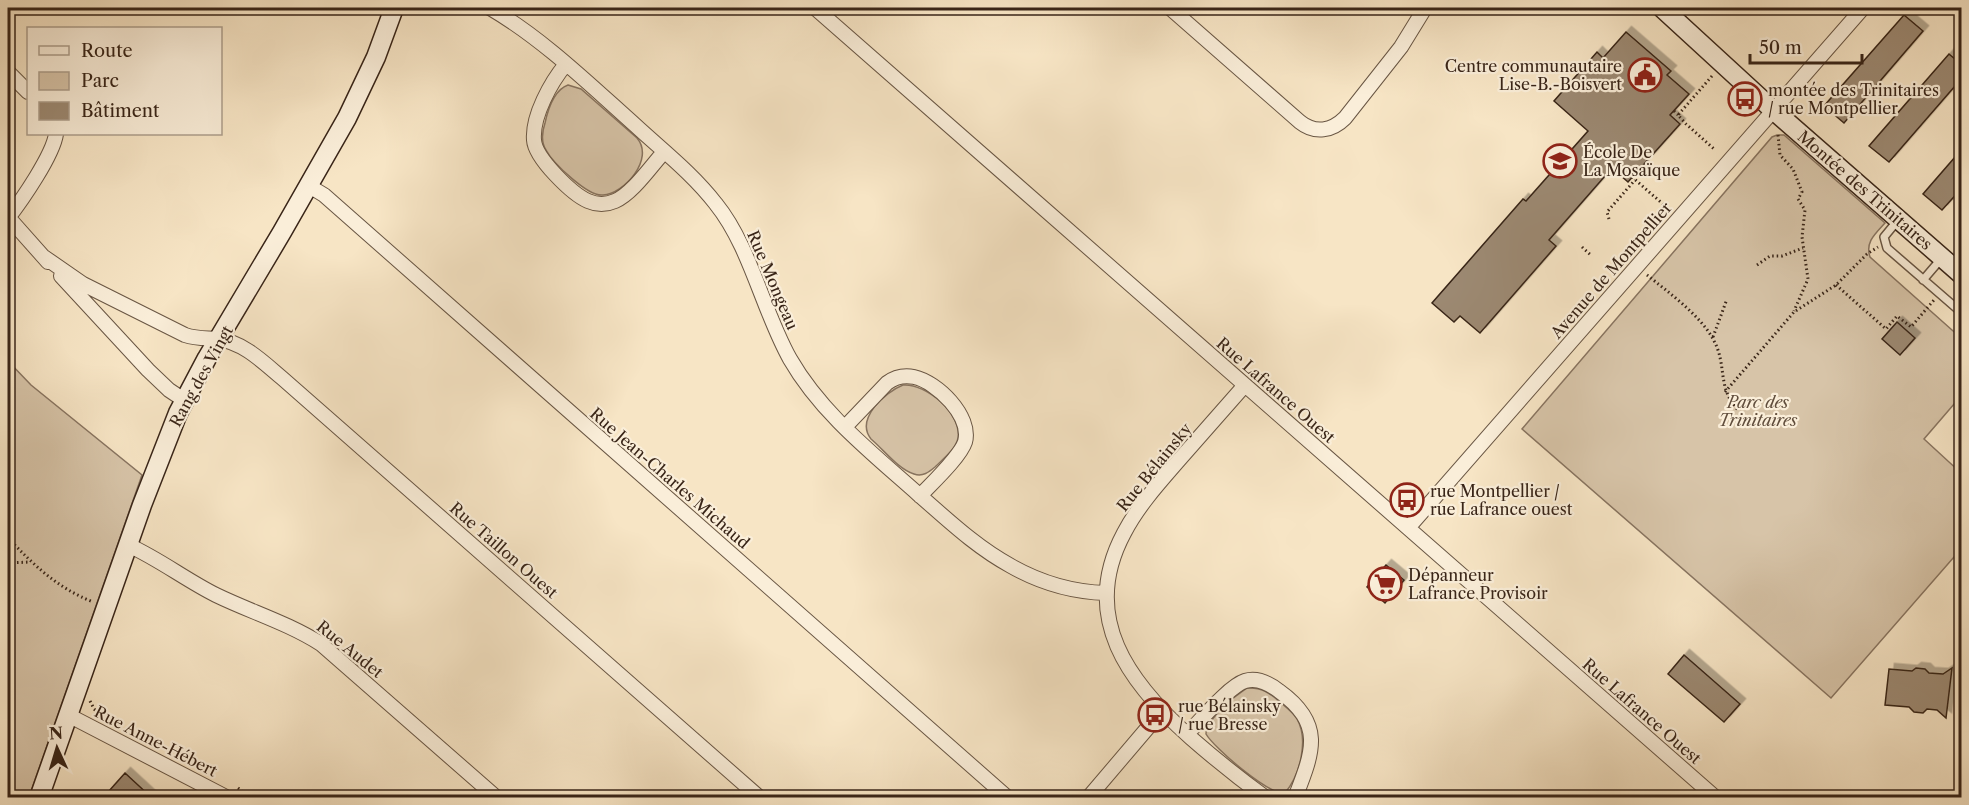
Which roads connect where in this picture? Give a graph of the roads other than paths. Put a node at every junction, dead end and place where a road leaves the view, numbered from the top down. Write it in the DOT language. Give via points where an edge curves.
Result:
graph roads {
  1 [pos="394,8"];
  2 [pos="490,8"];
  3 [pos="815,8"];
  4 [pos="1170,8"];
  5 [pos="1662,8"];
  6 [pos="1863,8"];
  7 [pos="1422,9"];
  8 [pos="566,64"];
  9 [pos="8,72"];
  10 [pos="27,91"];
  11 [pos="1772,109"];
  12 [pos="56,135"];
  13 [pos="664,152"];
  14 [pos="309,186"];
  15 [pos="8,218"];
  16 [pos="1898,220"];
  17 [pos="44,257"];
  18 [pos="1942,258"];
  19 [pos="1962,275"];
  20 [pos="1923,280"];
  21 [pos="1962,313"];
  22 [pos="219,339"];
  23 [pos="1245,385"];
  24 [pos="184,400"];
  25 [pos="845,427"];
  26 [pos="920,496"];
  27 [pos="1408,528"];
  28 [pos="128,545"];
  29 [pos="1106,593"];
  30 [pos="1162,711"];
  31 [pos="68,715"];
  32 [pos="1187,734"];
  33 [pos="752,795"];
  34 [pos="39,798"];
  35 [pos="228,798"];
  36 [pos="497,798"];
  37 [pos="1008,798"];
  38 [pos="1088,798"];
  39 [pos="1266,798"];
  40 [pos="1295,798"];
  41 [pos="1716,798"];
  1 -- 14 [label="street, Rang des Vingt" via="363,86"];
  2 -- 8 [label="street, Rue Mongeau"];
  3 -- 23 [label="street, Rue Lafrance Ouest"];
  4 -- 7 [label="street" via="1300,122 1319,130 1333,127 1345,118 1401,47"];
  5 -- 11 [label="street, Montée des Trinitaires"];
  6 -- 11 [label="street, Avenue de Montpellier"];
  8 -- 13 [label="street, Rue Mongeau"];
  8 -- 13 [label="street" via="546,94 534,142 545,163 577,194 596,203 616,200"];
  9 -- 10 [label="street"];
  11 -- 16 [label="street, Montée des Trinitaires"];
  11 -- 27 [label="street, Avenue de Montpellier"];
  12 -- 15 [label="street" via="24,198"];
  13 -- 25 [label="street, Rue Mongeau" via="723,213 793,364"];
  14 -- 22 [label="street, Rang des Vingt"];
  14 -- 37 [label="street, Rue Jean-Charles Michaud" via="324,195"];
  15 -- 17 [label="street"];
  16 -- 18 [label="street, Montée des Trinitaires"];
  16 -- 20 [label="lane" via="1884,237 1884,243"];
  17 -- 22 [label="street, Rue Taillon Ouest" via="83,284 185,335"];
  17 -- 24 [label="street" via="148,370"];
  18 -- 19 [label="street, Montée des Trinitaires"];
  18 -- 20 [label="lane"];
  20 -- 21 [label="lane"];
  22 -- 24 [label="street, Rang des Vingt"];
  22 -- 33 [label="street, Rue Taillon Ouest" via="241,346 282,378"];
  23 -- 27 [label="street, Rue Lafrance Ouest"];
  23 -- 29 [label="street, Rue Bélainsky" via="1132,519 1117,547"];
  24 -- 28 [label="street, Rang des Vingt"];
  25 -- 26 [label="street, Rue Mongeau"];
  25 -- 26 [label="street" via="896,378 919,379 945,397 964,421 965,441"];
  26 -- 29 [label="street, Rue Mongeau" via="1012,567 1067,589"];
  27 -- 41 [label="street, Rue Lafrance Ouest"];
  28 -- 31 [label="street, Rang des Vingt"];
  28 -- 36 [label="street, Rue Audet" via="215,594 321,644"];
  29 -- 30 [label="street, Rue Bélainsky" via="1111,626 1121,654"];
  30 -- 32 [label="street, Rue Bélainsky"];
  30 -- 38 [label="street"];
  31 -- 34 [label="street, Rang des Vingt"];
  31 -- 35 [label="street, Rue Anne-Hébert"];
  32 -- 39 [label="street, Rue Bélainsky"];
  32 -- 40 [label="street" via="1243,681 1257,680 1278,690 1302,711 1311,731 1310,753"];
}
